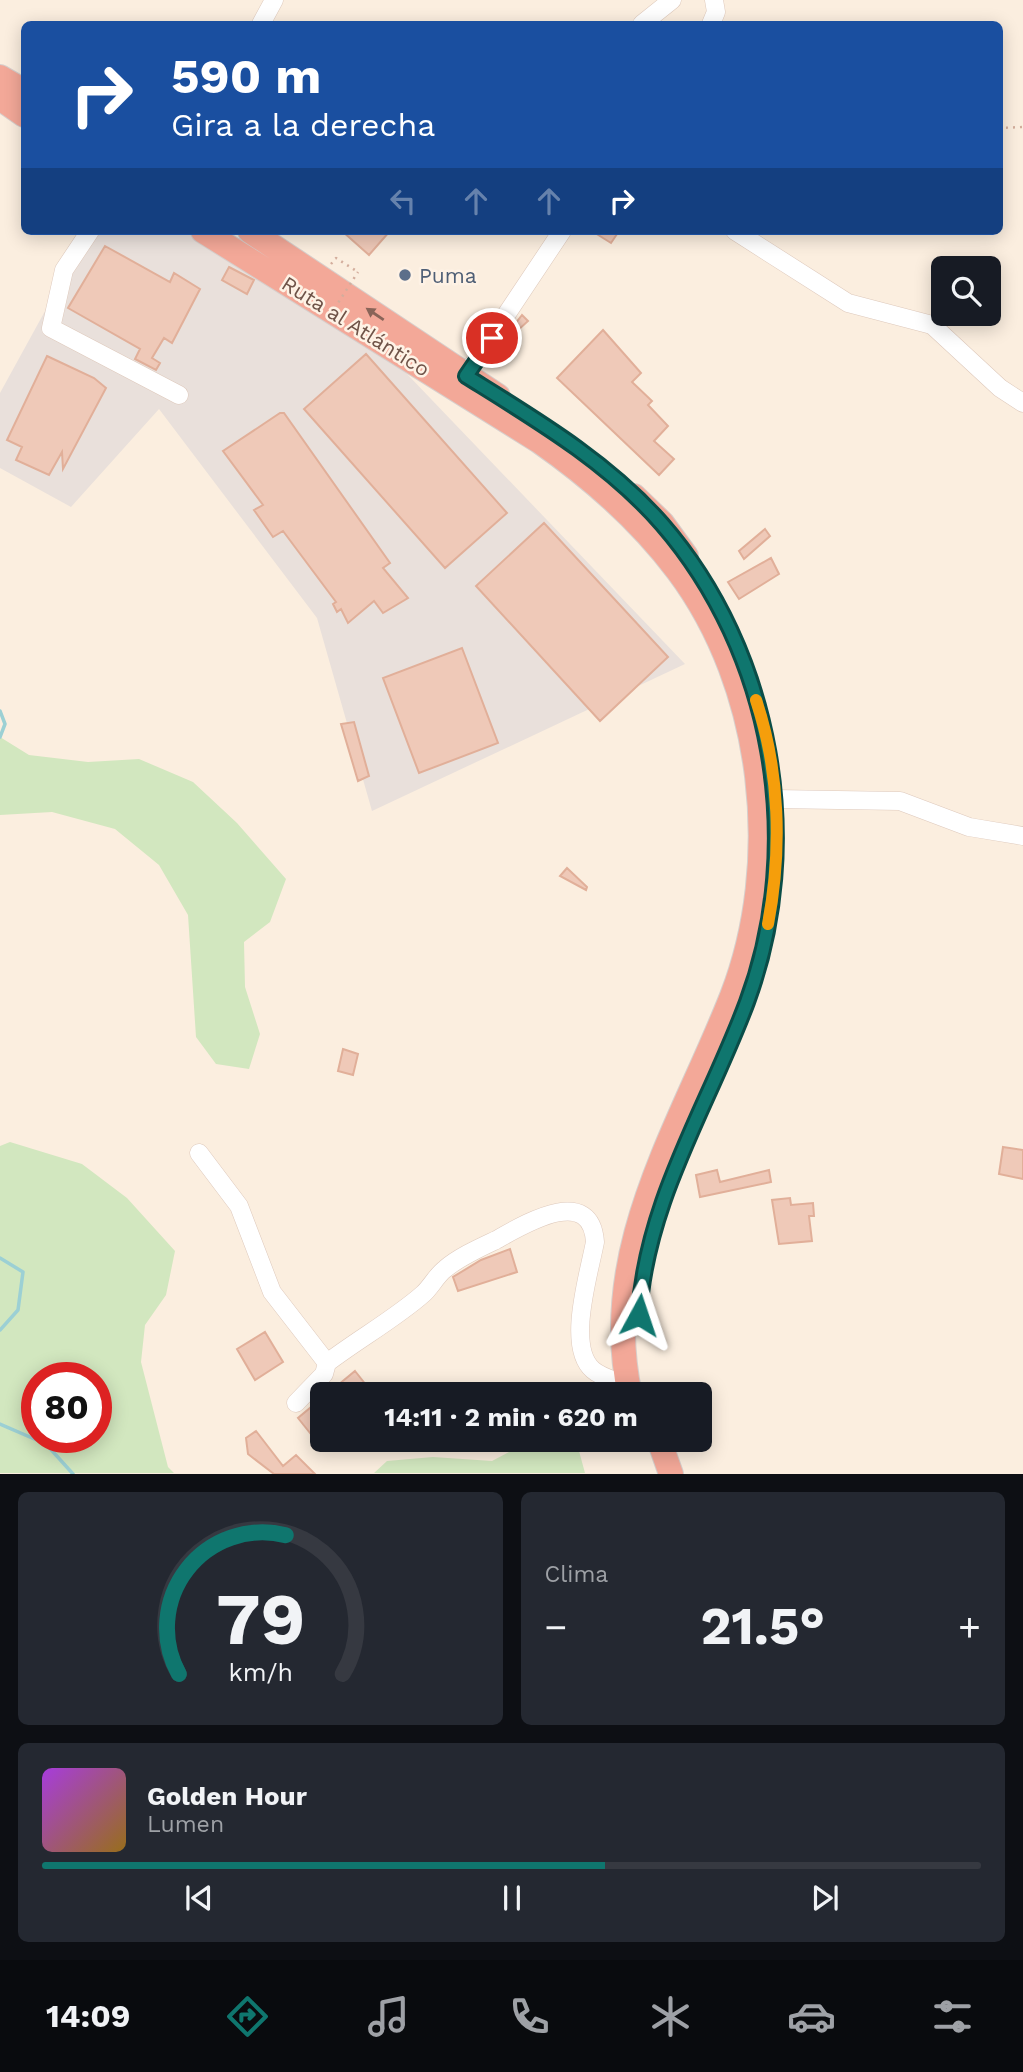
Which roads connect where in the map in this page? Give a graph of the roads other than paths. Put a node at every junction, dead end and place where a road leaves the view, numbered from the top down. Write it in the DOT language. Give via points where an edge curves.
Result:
graph roads {
  1 [pos="274,0"];
  2 [pos="672,0"];
  3 [pos="714,0"];
  4 [pos="263,21"];
  5 [pos="646,21"];
  6 [pos="712,21"];
  7 [pos="0,77"];
  8 [pos="21,89"];
  9 [pos="0,98"];
  10 [pos="21,114"];
  11 [pos="87,235"];
  12 [pos="211,235"];
  13 [pos="211,235"];
  14 [pos="256,235"];
  15 [pos="559,235"];
  16 [pos="741,235"];
  17 [pos="322,279"];
  18 [pos="466,376"];
  19 [pos="179,396"];
  20 [pos="1023,403"];
  21 [pos="775,799"];
  22 [pos="1023,836"];
  23 [pos="199,1153"];
  24 [pos="327,1363"];
  25 [pos="616,1382"];
  26 [pos="633,1382"];
  27 [pos="636,1382"];
  28 [pos="296,1403"];
  29 [pos="646,1452"];
  30 [pos="663,1452"];
  31 [pos="653,1474"];
  32 [pos="671,1474"];
  1 -- 4 [label="street"];
  2 -- 5 [label="street"];
  3 -- 6 [label="street"];
  7 -- 8 [label="highway"];
  9 -- 10 [label="highway"];
  11 -- 19 [label="street" via="64,270 51,328"];
  12 -- 17 [label="highway" via="245,249 315,294 326,289"];
  13 -- 26 [label="highway, Ruta al Atlántico" via="586,474 639,524 679,572 730,671 744,714 760,808 754,914 731,998 639,1216 625,1290 622,1337"];
  14 -- 17 [label="highway, Ruta al Atlántico"];
  15 -- 18 [label="street"];
  16 -- 20 [label="street" via="848,303 932,324 1000,388"];
  18 -- 17 [label="highway, Ruta al Atlántico, one-way"];
  18 -- 21 [label="highway, Ruta al Atlántico" via="548,428 613,477 662,523 692,564 732,633 744,665 759,708"];
  21 -- 22 [label="street" via="900,801 969,827"];
  21 -- 27 [label="highway, Ruta al Atlántico" via="775,881 755,977 663,1197 645,1260"];
  23 -- 24 [label="street" via="239,1206 272,1292"];
  24 -- 25 [label="street" via="424,1294 445,1269 540,1216 560,1211 576,1213 594,1228 579,1332 581,1350 593,1370"];
  24 -- 28 [label="street" via="324,1374"];
  29 -- 31 [label="highway"];
  30 -- 32 [label="highway"];
}
